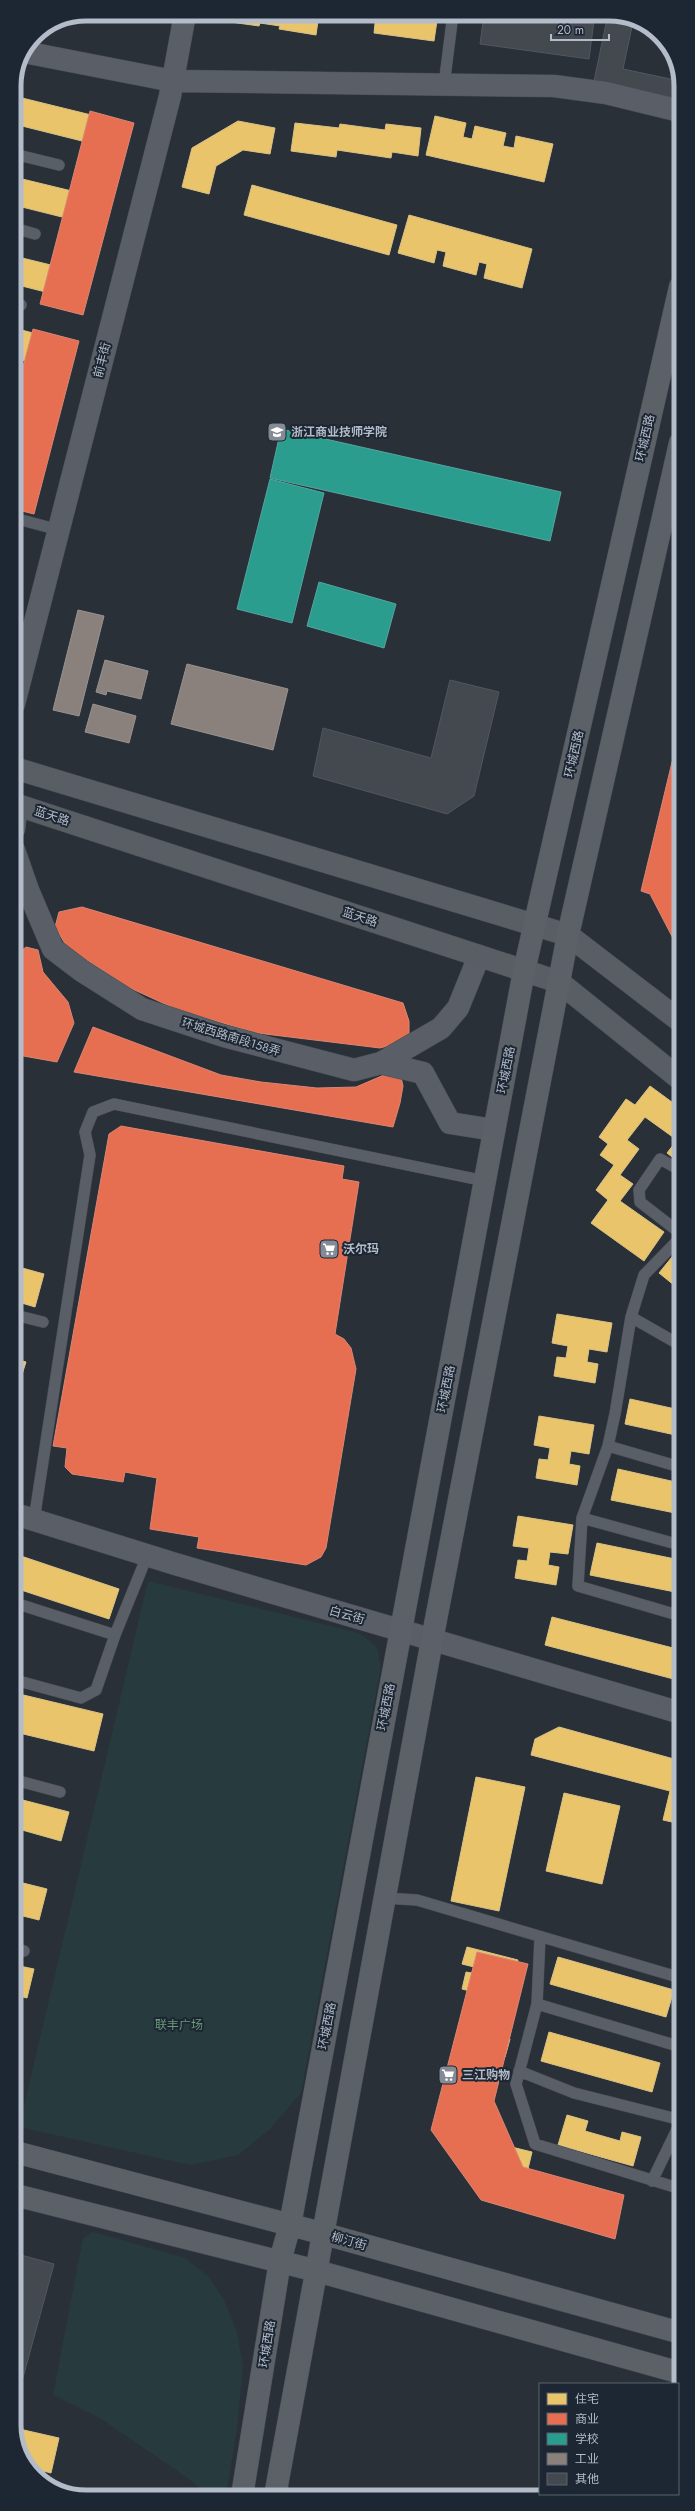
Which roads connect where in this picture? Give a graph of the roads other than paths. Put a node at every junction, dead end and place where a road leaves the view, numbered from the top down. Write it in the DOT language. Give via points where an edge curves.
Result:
graph roads {
  1 [pos="184,21"];
  2 [pos="451,21"];
  3 [pos="30,53"];
  4 [pos="173,81"];
  5 [pos="444,85"];
  6 [pos="674,110"];
  7 [pos="21,156"];
  8 [pos="59,165"];
  9 [pos="21,230"];
  10 [pos="35,234"];
  11 [pos="674,313"];
  12 [pos="674,469"];
  13 [pos="21,520"];
  14 [pos="59,530"];
  15 [pos="21,677"];
  16 [pos="21,770"];
  17 [pos="21,806"];
  18 [pos="21,870"];
  19 [pos="535,925"];
  20 [pos="568,935"];
  21 [pos="478,956"];
  22 [pos="524,971"];
  23 [pos="559,982"];
  24 [pos="674,1016"];
  25 [pos="381,1064"];
  26 [pos="674,1074"];
  27 [pos="494,1130"];
  28 [pos="674,1167"];
  29 [pos="485,1181"];
  30 [pos="674,1228"];
  31 [pos="674,1244"];
  32 [pos="21,1316"];
  33 [pos="631,1317"];
  34 [pos="43,1322"];
  35 [pos="674,1342"];
  36 [pos="608,1446"];
  37 [pos="674,1465"];
  38 [pos="25,1517"];
  39 [pos="582,1518"];
  40 [pos="674,1543"];
  41 [pos="147,1556"];
  42 [pos="21,1605"];
  43 [pos="674,1614"];
  44 [pos="401,1630"];
  45 [pos="115,1635"];
  46 [pos="432,1640"];
  47 [pos="21,1682"];
  48 [pos="674,1711"];
  49 [pos="21,1782"];
  50 [pos="60,1792"];
  51 [pos="384,1898"];
  52 [pos="540,1937"];
  53 [pos="674,1976"];
  54 [pos="537,2004"];
  55 [pos="674,2046"];
  56 [pos="519,2071"];
  57 [pos="674,2119"];
  58 [pos="674,2135"];
  59 [pos="21,2154"];
  60 [pos="652,2181"];
  61 [pos="674,2187"];
  62 [pos="21,2196"];
  63 [pos="290,2225"];
  64 [pos="321,2233"];
  65 [pos="280,2261"];
  66 [pos="317,2270"];
  67 [pos="674,2331"];
  68 [pos="674,2371"];
  69 [pos="243,2490"];
  70 [pos="276,2490"];
  1 -- 4 [label="street, 前丰街"];
  2 -- 5 [label="lane"];
  3 -- 4 [label="street"];
  4 -- 5 [label="street"];
  4 -- 14 [label="street, 前丰街"];
  5 -- 6 [label="street" via="554,86 606,93"];
  7 -- 8 [label="lane"];
  9 -- 10 [label="lane"];
  11 -- 19 [label="main road, 环城西路"];
  12 -- 20 [label="main road"];
  13 -- 14 [label="lane"];
  14 -- 15 [label="street, 前丰街"];
  16 -- 19 [label="street"];
  17 -- 21 [label="street, 蓝天路"];
  18 -- 25 [label="street, 环城西路南段158弄" via="53,948 82,971 142,1009 224,1036 354,1070"];
  19 -- 20 [label="street"];
  19 -- 22 [label="main road, 环城西路"];
  20 -- 23 [label="main road"];
  20 -- 24 [label="street"];
  21 -- 22 [label="street, 蓝天路"];
  21 -- 25 [label="street, 环城西路南段158弄" via="458,1008 441,1028"];
  22 -- 23 [label="street, 蓝天路"];
  22 -- 27 [label="main road, 环城西路"];
  23 -- 26 [label="street, 蓝天路"];
  23 -- 46 [label="main road"];
  25 -- 27 [label="street" via="423,1073 450,1123"];
  27 -- 29 [label="main road, 环城西路"];
  28 -- 30 [label="lane" via="660,1159 639,1190 640,1202"];
  29 -- 38 [label="lane" via="114,1104 94,1112 85,1132 90,1155"];
  29 -- 44 [label="main road, 环城西路"];
  31 -- 33 [label="lane" via="644,1275"];
  32 -- 34 [label="lane"];
  33 -- 35 [label="lane"];
  33 -- 36 [label="lane"];
  36 -- 37 [label="lane"];
  36 -- 39 [label="lane"];
  38 -- 41 [label="street, 白云街"];
  39 -- 40 [label="lane"];
  39 -- 43 [label="lane" via="578,1586"];
  41 -- 44 [label="street, 白云街"];
  41 -- 45 [label="lane"];
  42 -- 45 [label="lane"];
  44 -- 46 [label="street, 白云街"];
  44 -- 63 [label="main road, 环城西路"];
  45 -- 47 [label="lane" via="96,1690 81,1698"];
  46 -- 48 [label="street, 白云街"];
  46 -- 51 [label="main road"];
  49 -- 50 [label="lane"];
  51 -- 52 [label="lane" via="417,1900"];
  51 -- 64 [label="main road"];
  52 -- 53 [label="lane"];
  52 -- 54 [label="lane"];
  54 -- 55 [label="lane"];
  54 -- 56 [label="lane"];
  56 -- 57 [label="lane" via="574,2093"];
  56 -- 60 [label="lane" via="516,2084 535,2144"];
  58 -- 60 [label="lane"];
  59 -- 63 [label="main road, 柳汀街"];
  60 -- 61 [label="lane"];
  62 -- 65 [label="main road"];
  63 -- 64 [label="main road, 柳汀街"];
  63 -- 65 [label="main road, 环城西路"];
  64 -- 66 [label="main road"];
  64 -- 67 [label="main road, 柳汀街"];
  65 -- 66 [label="main road"];
  65 -- 69 [label="main road, 环城西路"];
  66 -- 68 [label="main road"];
  66 -- 70 [label="main road"];
}
